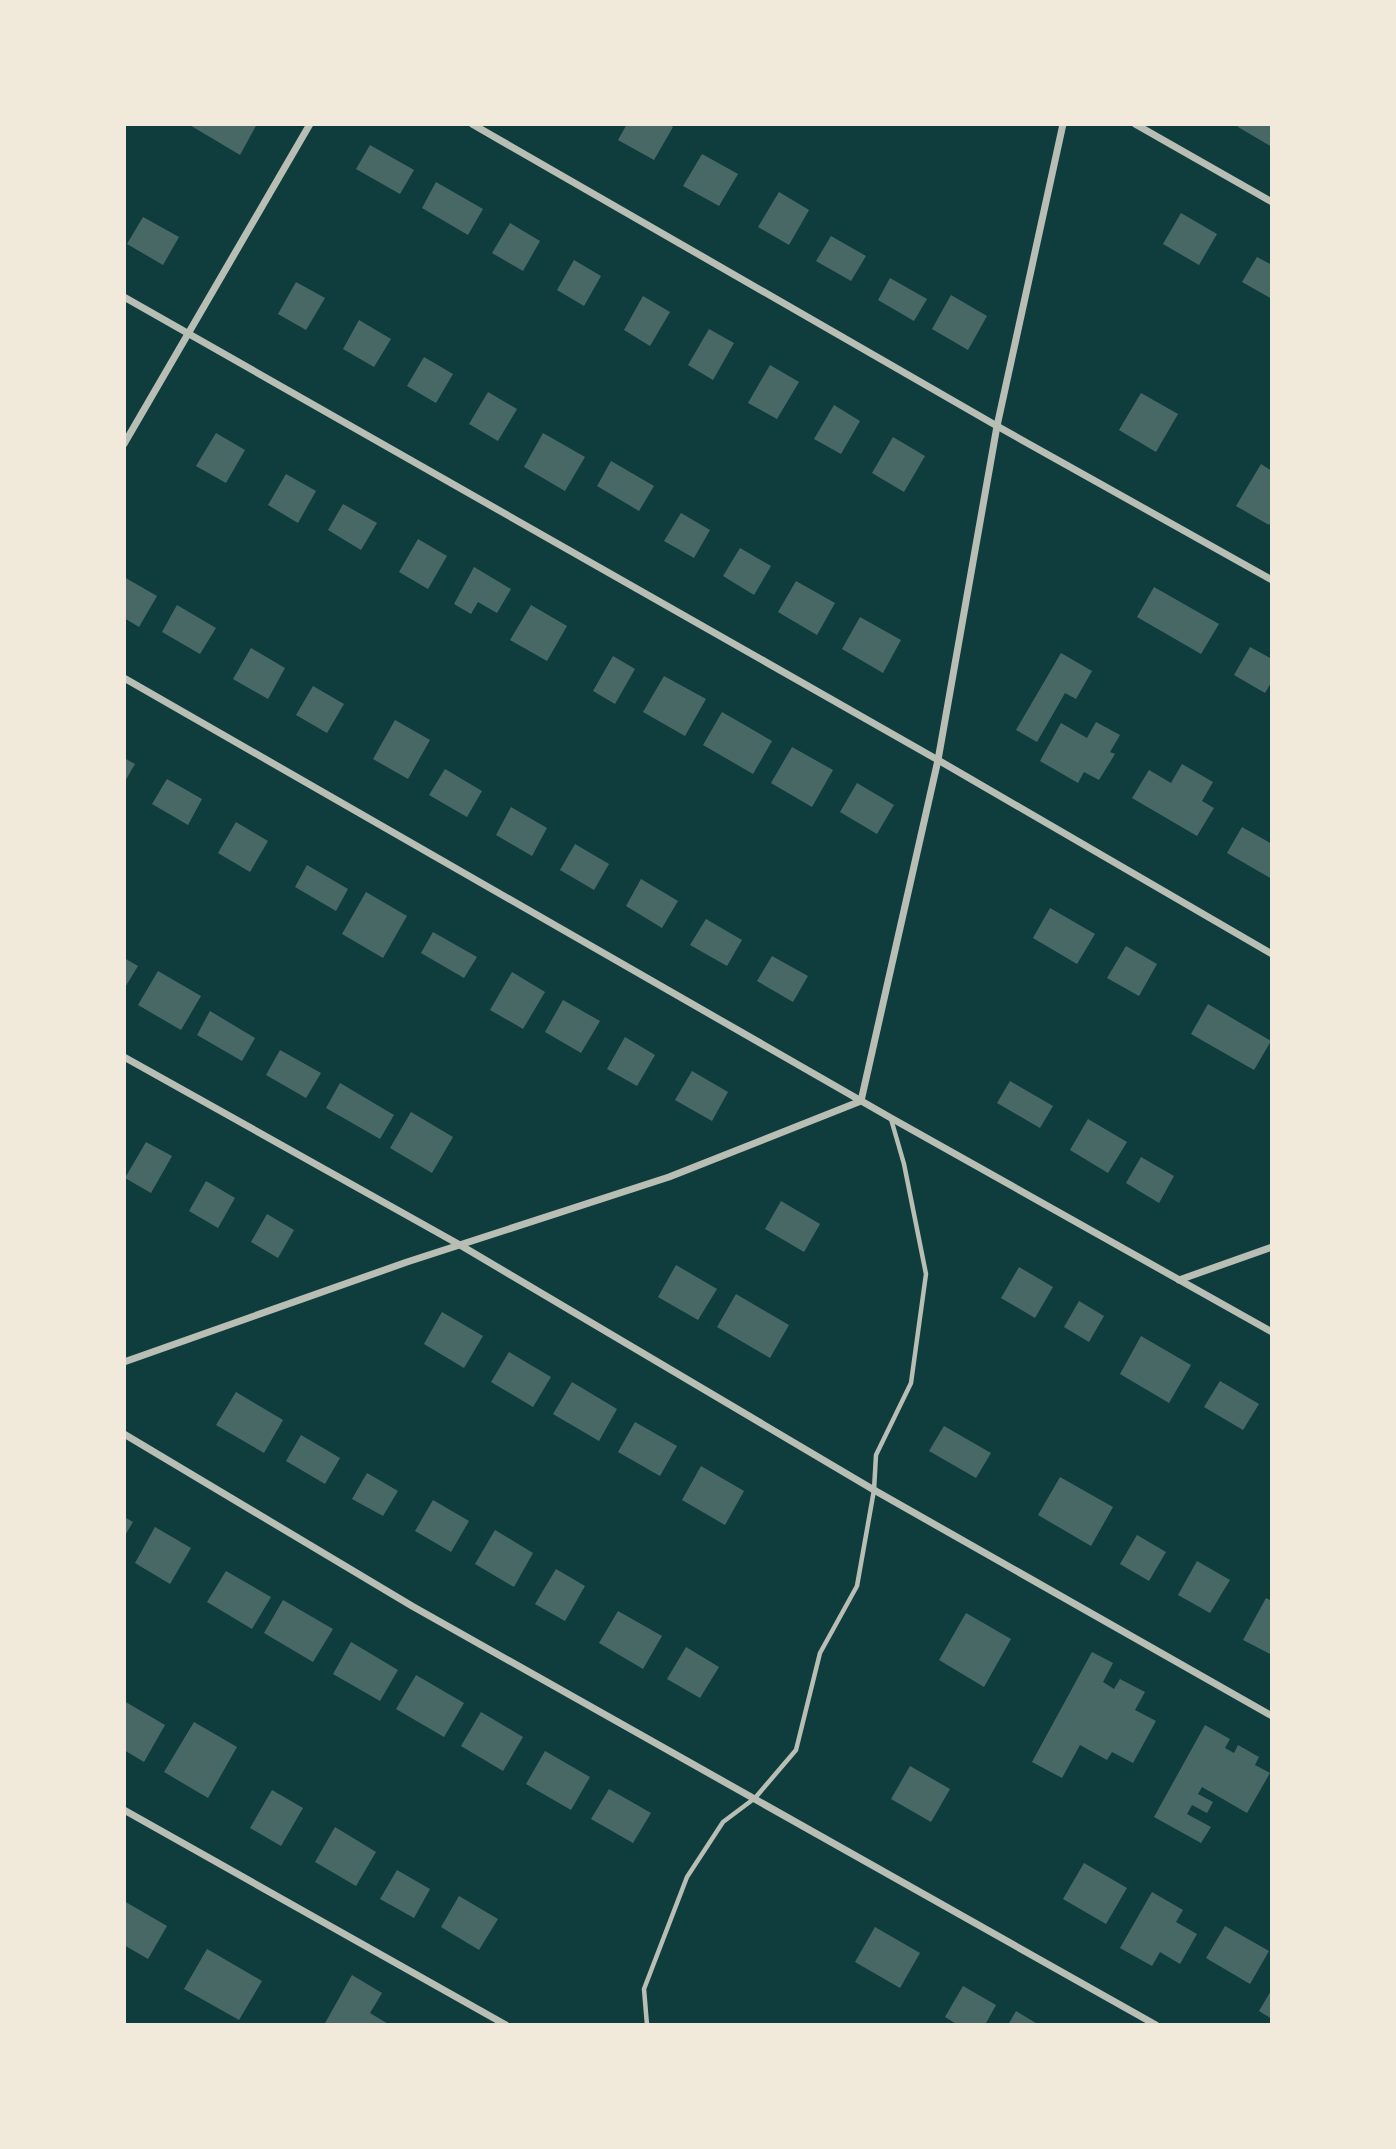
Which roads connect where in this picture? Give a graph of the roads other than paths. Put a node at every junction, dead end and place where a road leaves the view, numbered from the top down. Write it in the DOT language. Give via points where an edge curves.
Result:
graph roads {
  1 [pos="310,124"];
  2 [pos="472,124"];
  3 [pos="1063,124"];
  4 [pos="1135,124"];
  5 [pos="1272,202"];
  6 [pos="124,297"];
  7 [pos="190,333"];
  8 [pos="998,426"];
  9 [pos="124,444"];
  10 [pos="1272,579"];
  11 [pos="124,678"];
  12 [pos="938,760"];
  13 [pos="1272,954"];
  14 [pos="124,1056"];
  15 [pos="861,1101"];
  16 [pos="891,1118"];
  17 [pos="460,1245"];
  18 [pos="1272,1247"];
  19 [pos="1180,1280"];
  20 [pos="1272,1332"];
  21 [pos="124,1362"];
  22 [pos="124,1434"];
  23 [pos="874,1490"];
  24 [pos="1272,1716"];
  25 [pos="755,1798"];
  26 [pos="124,1810"];
  27 [pos="506,2025"];
  28 [pos="647,2025"];
  29 [pos="1156,2025"];
  1 -- 7 [label="street"];
  2 -- 8 [label="street"];
  3 -- 8 [label="street"];
  4 -- 5 [label="street"];
  6 -- 7 [label="street"];
  7 -- 9 [label="street"];
  7 -- 12 [label="street"];
  8 -- 10 [label="street"];
  8 -- 12 [label="street"];
  11 -- 15 [label="street"];
  12 -- 13 [label="street"];
  12 -- 15 [label="street"];
  14 -- 17 [label="street"];
  15 -- 16 [label="street"];
  15 -- 17 [label="street" via="669,1177"];
  16 -- 19 [label="street"];
  16 -- 23 [label="lane" via="926,1274 911,1383 876,1455"];
  17 -- 21 [label="street"];
  17 -- 23 [label="street"];
  18 -- 19 [label="street"];
  19 -- 20 [label="street"];
  22 -- 25 [label="street" via="412,1606"];
  23 -- 24 [label="street"];
  23 -- 25 [label="lane" via="857,1586 820,1653 796,1750"];
  25 -- 28 [label="lane" via="723,1822 687,1877 644,1989"];
  25 -- 29 [label="street"];
  26 -- 27 [label="street"];
}
